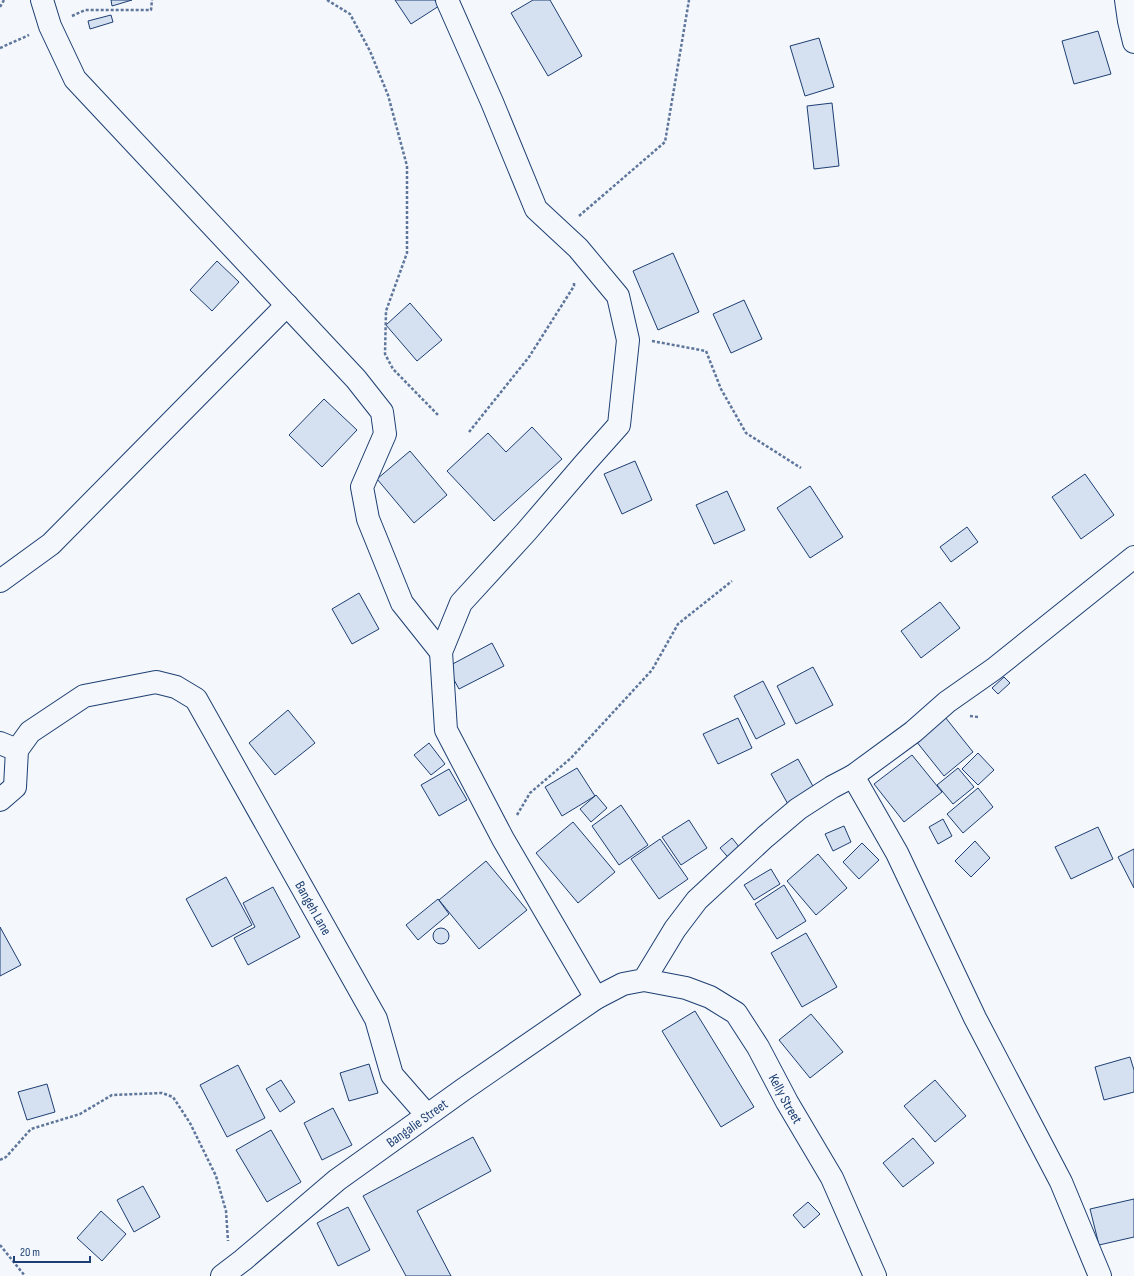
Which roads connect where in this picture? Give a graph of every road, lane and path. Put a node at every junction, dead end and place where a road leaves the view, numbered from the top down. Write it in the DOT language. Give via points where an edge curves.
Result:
graph roads {
  1 [pos="4,0"];
  2 [pos="42,0"];
  3 [pos="152,0"];
  4 [pos="327,0"];
  5 [pos="447,0"];
  6 [pos="689,0"];
  7 [pos="1126,0"];
  8 [pos="0,8"];
  9 [pos="50,26"];
  10 [pos="1134,42"];
  11 [pos="0,48"];
  12 [pos="578,248"];
  13 [pos="287,305"];
  14 [pos="628,340"];
  15 [pos="438,415"];
  16 [pos="469,432"];
  17 [pos="801,468"];
  18 [pos="1134,557"];
  19 [pos="0,581"];
  20 [pos="732,581"];
  21 [pos="441,652"];
  22 [pos="9,747"];
  23 [pos="853,776"];
  24 [pos="0,800"];
  25 [pos="503,840"];
  26 [pos="644,980"];
  27 [pos="596,998"];
  28 [pos="427,1115"];
  29 [pos="0,1160"];
  30 [pos="0,1245"];
  31 [pos="247,1268"];
  32 [pos="223,1275"];
  33 [pos="25,1276"];
  34 [pos="874,1276"];
  35 [pos="1100,1276"];
  1 -- 8 [label="path"];
  2 -- 9 [label="street"];
  3 -- 9 [label="path" via="151,10 85,10"];
  4 -- 15 [label="path" via="350,14 370,51 388,96 407,166 407,253 386,311 385,354 393,369"];
  5 -- 12 [label="street" via="536,209"];
  6 -- 12 [label="path" via="665,142 578,216"];
  7 -- 10 [label="street"];
  9 -- 11 [label="path"];
  9 -- 13 [label="street" via="75,78"];
  12 -- 14 [label="street" via="618,296"];
  12 -- 16 [label="path" via="574,286 529,357"];
  13 -- 19 [label="street" via="51,544"];
  13 -- 21 [label="street" via="356,379 382,412 385,434 362,487 368,519 402,603"];
  14 -- 17 [label="path" via="640,338 706,351 721,389 746,433"];
  14 -- 21 [label="street" via="619,425 461,603"];
  18 -- 23 [label="street" via="994,669 947,702 913,732"];
  20 -- 25 [label="path" via="678,624 652,670 571,758 530,793"];
  21 -- 25 [label="street" via="446,730"];
  22 -- 24 [label="street" via="15,787"];
  22 -- 28 [label="street, Bangeh Lane" via="84,696 156,682 176,687 196,699 376,1019 392,1075"];
  23 -- 26 [label="street" via="798,809 697,900 674,929"];
  23 -- 35 [label="street" via="897,853 975,1018 1061,1182"];
  25 -- 27 [label="street"];
  26 -- 27 [label="street, Bangalie Street" via="623,984"];
  26 -- 34 [label="street, Kelly Street" via="692,990 710,997 736,1013 832,1178"];
  27 -- 28 [label="street, Bangalie Street"];
  28 -- 31 [label="street, Bangalie Street" via="337,1180"];
  29 -- 32 [label="path" via="6,1157 31,1129 80,1114 112,1095 162,1093 174,1097 216,1176 226,1211 228,1239"];
  30 -- 33 [label="path"];
  31 -- 32 [label="street, Bangalie Street"];
}
